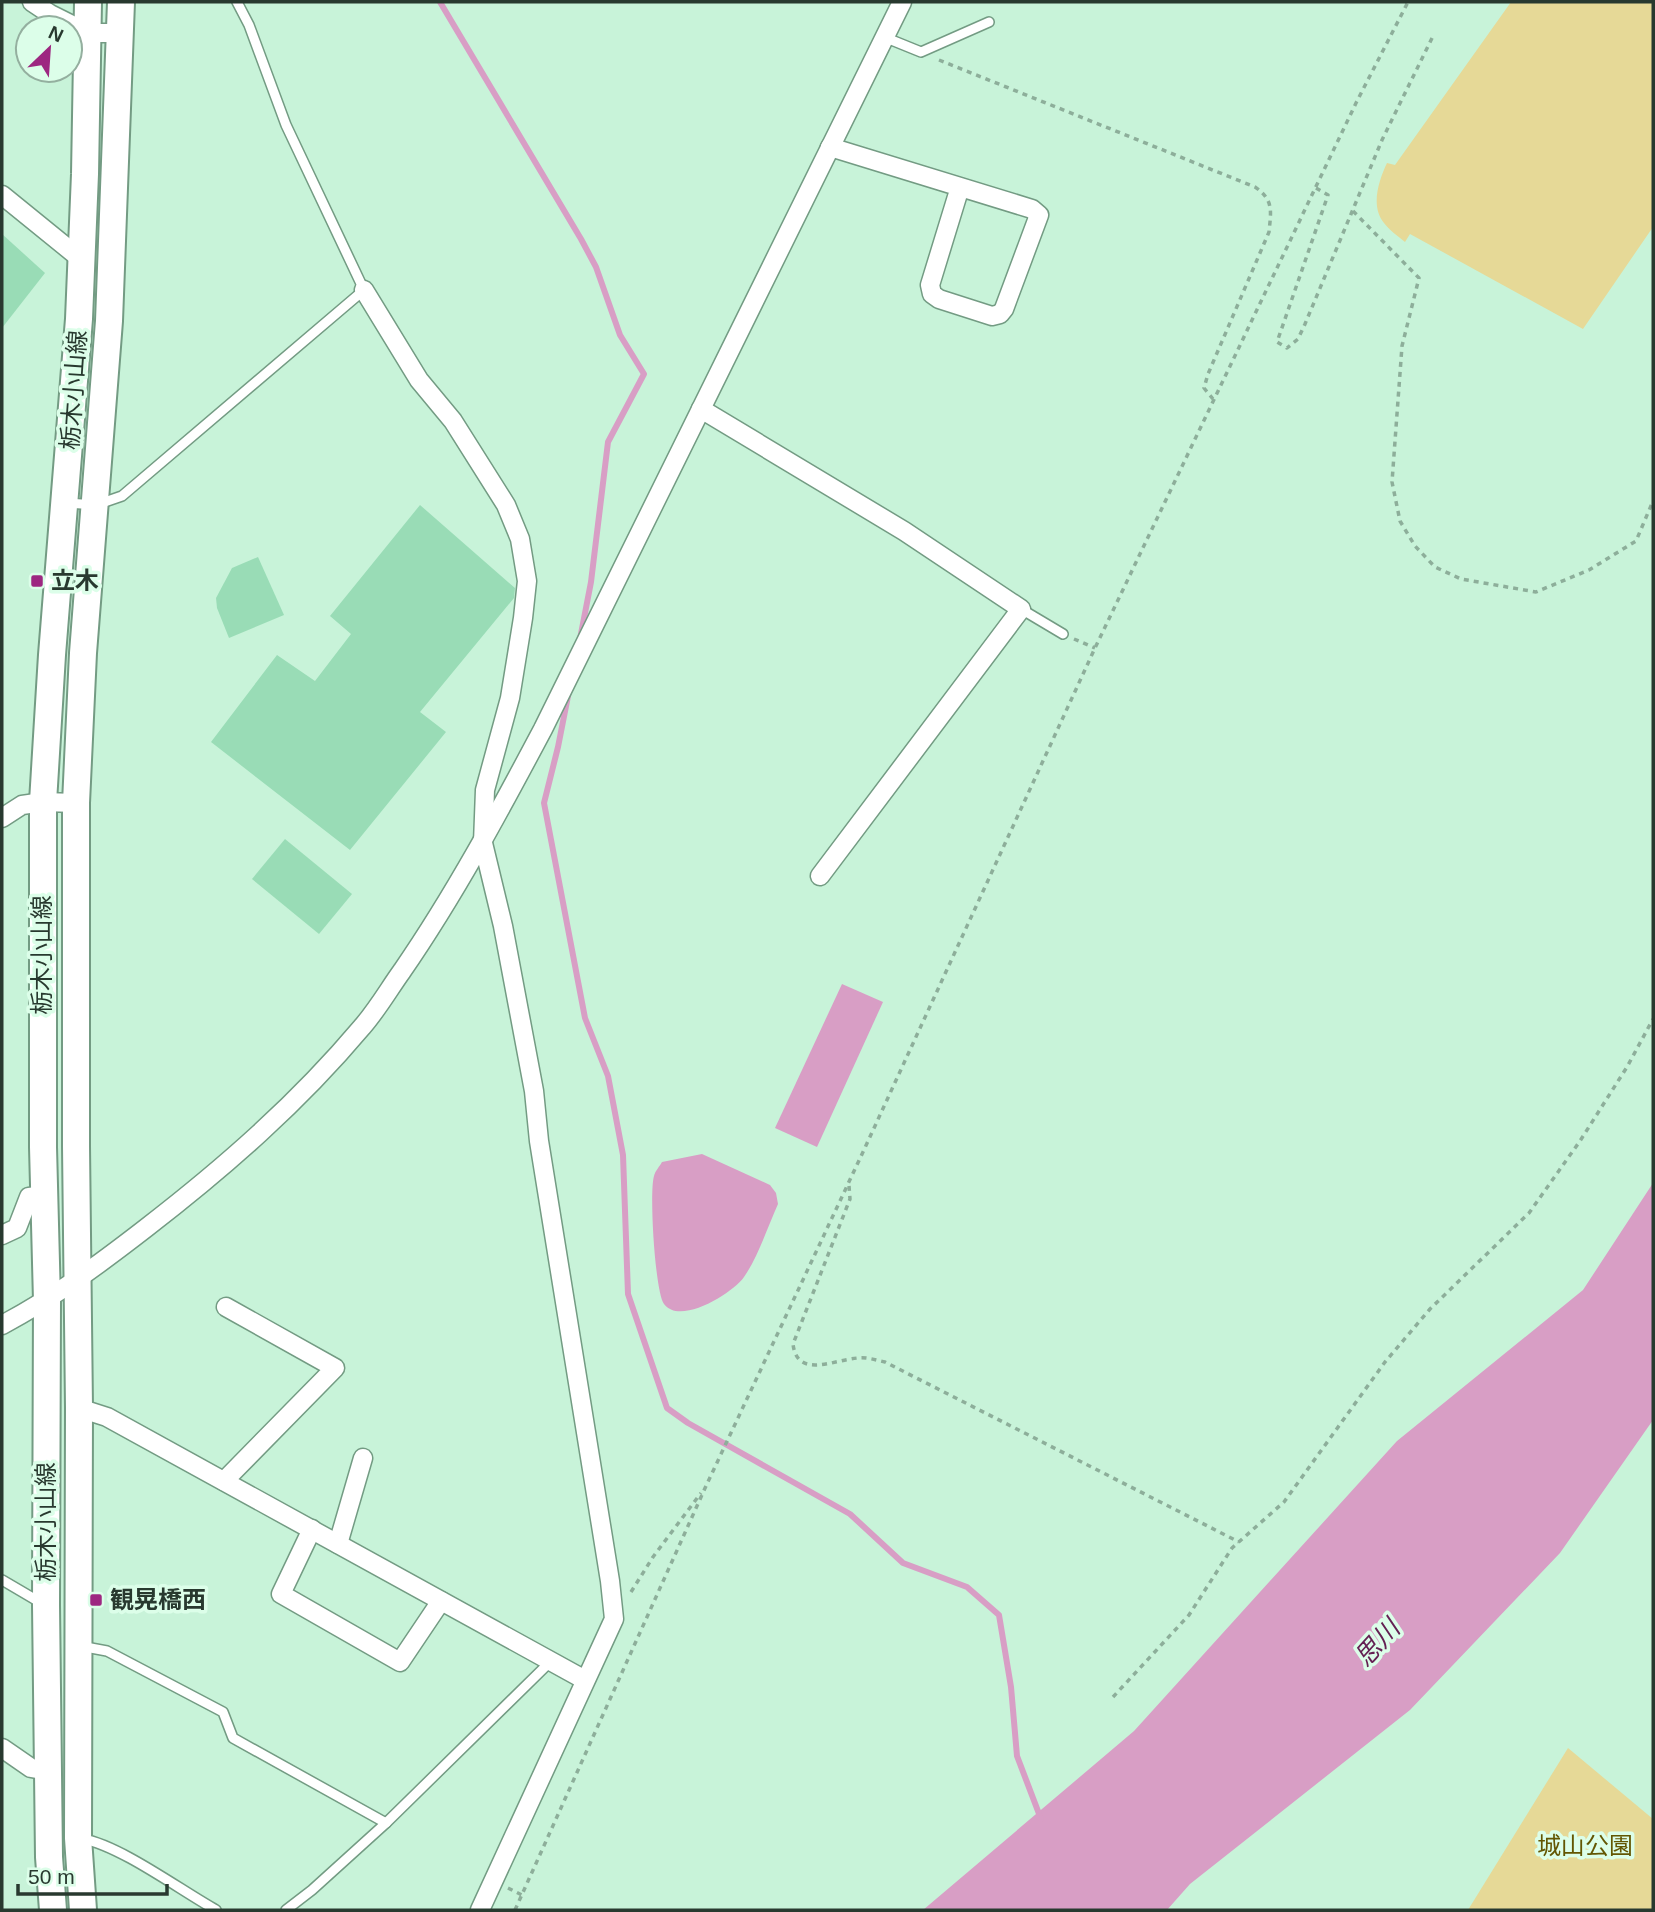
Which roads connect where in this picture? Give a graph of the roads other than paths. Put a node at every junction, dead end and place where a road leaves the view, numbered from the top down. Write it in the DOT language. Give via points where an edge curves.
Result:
graph roads {
  1 [pos="32,2"];
  2 [pos="88,2"];
  3 [pos="121,2"];
  4 [pos="237,2"];
  5 [pos="902,2"];
  6 [pos="989,22"];
  7 [pos="88,33"];
  8 [pos="120,33"];
  9 [pos="884,37"];
  10 [pos="830,147"];
  11 [pos="960,187"];
  12 [pos="2,195"];
  13 [pos="82,260"];
  14 [pos="364,290"];
  15 [pos="701,409"];
  16 [pos="65,503"];
  17 [pos="96,505"];
  18 [pos="1021,609"];
  19 [pos="1063,634"];
  20 [pos="43,802"];
  21 [pos="76,803"];
  22 [pos="2,818"];
  23 [pos="483,844"];
  24 [pos="820,876"];
  25 [pos="45,1195"];
  26 [pos="2,1235"];
  27 [pos="78,1280"];
  28 [pos="47,1301"];
  29 [pos="226,1307"];
  30 [pos="2,1325"];
  31 [pos="79,1408"];
  32 [pos="363,1458"];
  33 [pos="224,1481"];
  34 [pos="312,1529"];
  35 [pos="338,1544"];
  36 [pos="2,1580"];
  37 [pos="440,1601"];
  38 [pos="46,1605"];
  39 [pos="78,1645"];
  40 [pos="551,1661"];
  41 [pos="585,1680"];
  42 [pos="2,1748"];
  43 [pos="48,1771"];
  44 [pos="386,1823"];
  45 [pos="78,1838"];
  46 [pos="53,1910"];
  47 [pos="83,1910"];
  48 [pos="216,1910"];
  49 [pos="286,1910"];
  50 [pos="480,1910"];
  1 -- 7 [label="street"];
  2 -- 7 [label="main road, 栃木小山線"];
  3 -- 8 [label="main road, 栃木小山線"];
  4 -- 14 [label="lane" via="286,125"];
  5 -- 9 [label="street"];
  6 -- 9 [label="lane" via="921,52"];
  7 -- 8 [label="street"];
  7 -- 13 [label="main road, 栃木小山線"];
  8 -- 17 [label="main road, 栃木小山線" via="110,308"];
  9 -- 10 [label="street"];
  10 -- 11 [label="street"];
  10 -- 15 [label="street"];
  11 -- 11 [label="street" via="1039,215 1000,314 992,316 932,294 930,285"];
  12 -- 13 [label="street"];
  13 -- 16 [label="main road, 栃木小山線"];
  14 -- 17 [label="lane" via="122,496"];
  14 -- 23 [label="street" via="418,380 455,424 506,505 520,539 527,581 523,618 510,698 485,790"];
  15 -- 18 [label="street" via="904,531"];
  15 -- 23 [label="street"];
  16 -- 17 [label="lane"];
  16 -- 20 [label="main road, 栃木小山線"];
  17 -- 21 [label="main road, 栃木小山線"];
  18 -- 19 [label="lane"];
  18 -- 24 [label="street"];
  20 -- 21 [label="street"];
  20 -- 22 [label="street" via="22,805"];
  20 -- 25 [label="main road, 栃木小山線"];
  21 -- 27 [label="main road, 栃木小山線"];
  23 -- 27 [label="street" via="363,1026 276,1120 212,1177"];
  23 -- 41 [label="street" via="534,1091 610,1581 614,1619"];
  25 -- 26 [label="street" via="29,1197 18,1228"];
  25 -- 28 [label="main road, 栃木小山線"];
  27 -- 28 [label="street"];
  27 -- 31 [label="main road, 栃木小山線"];
  28 -- 30 [label="street"];
  28 -- 38 [label="main road, 栃木小山線"];
  29 -- 33 [label="street" via="335,1368"];
  31 -- 33 [label="street" via="107,1416"];
  31 -- 39 [label="main road, 栃木小山線"];
  32 -- 35 [label="street"];
  33 -- 34 [label="street"];
  34 -- 35 [label="street"];
  34 -- 37 [label="street" via="281,1594 400,1662"];
  35 -- 37 [label="street"];
  36 -- 38 [label="lane"];
  37 -- 40 [label="street"];
  38 -- 43 [label="main road, 栃木小山線"];
  39 -- 44 [label="lane" via="107,1651 223,1712 233,1738"];
  39 -- 45 [label="main road, 栃木小山線"];
  40 -- 41 [label="street"];
  40 -- 44 [label="lane"];
  41 -- 50 [label="street"];
  42 -- 43 [label="street" via="31,1768"];
  43 -- 46 [label="main road, 栃木小山線"];
  44 -- 49 [label="lane"];
  45 -- 47 [label="main road, 栃木小山線"];
  45 -- 48 [label="lane" via="97,1842"];
}
